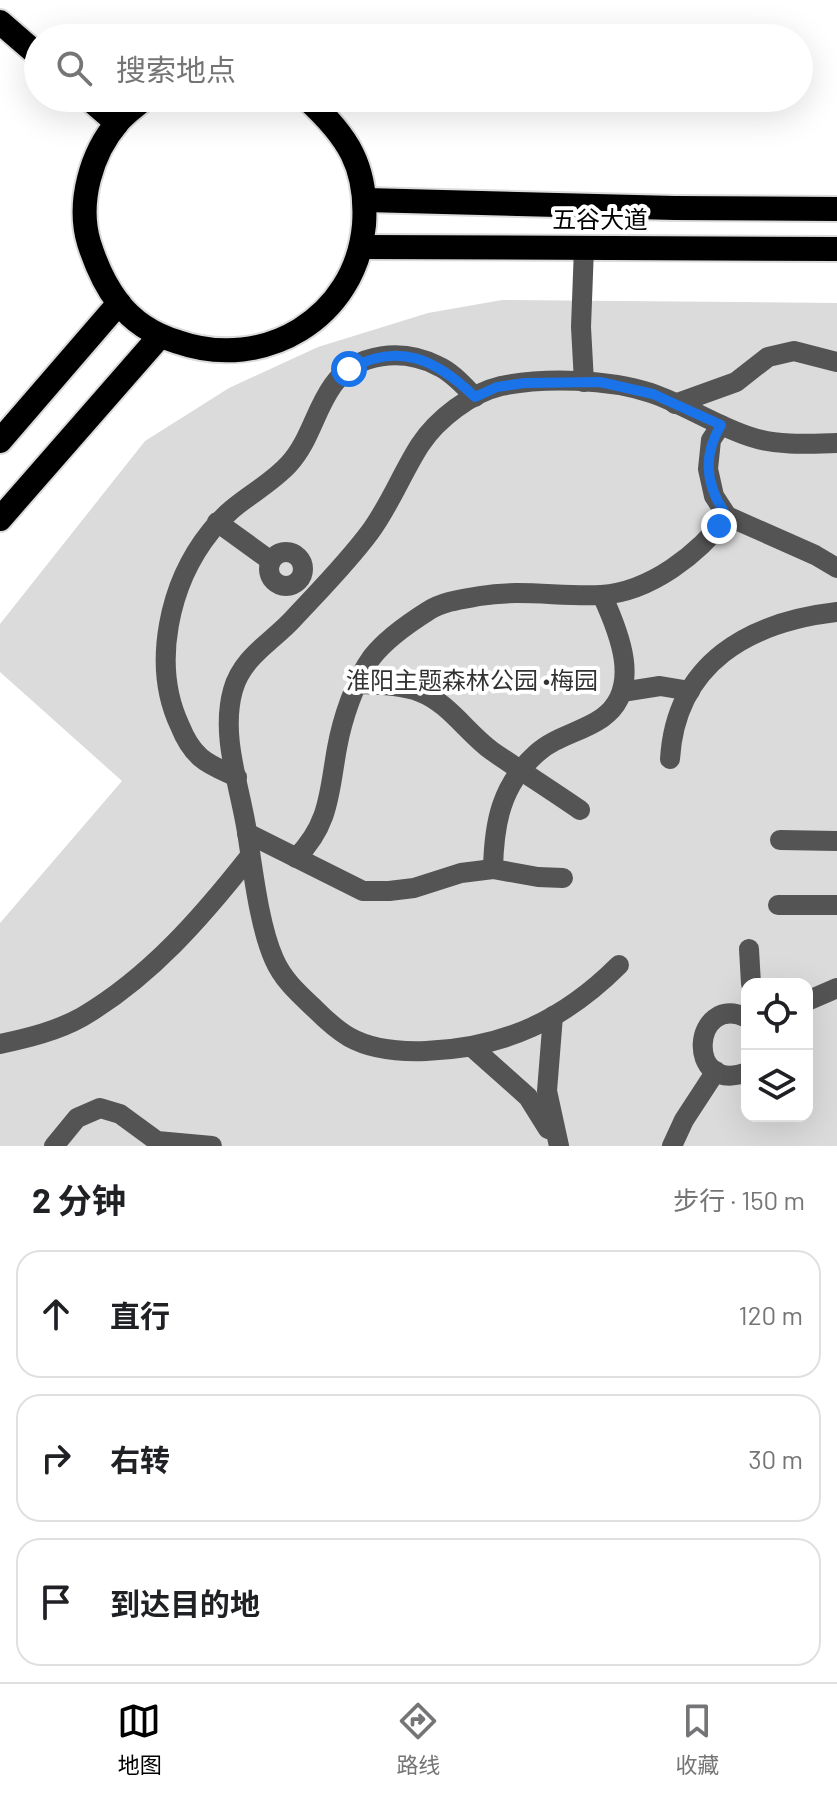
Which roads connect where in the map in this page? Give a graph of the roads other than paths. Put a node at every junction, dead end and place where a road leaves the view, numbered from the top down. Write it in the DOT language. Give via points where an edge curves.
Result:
graph roads {
  1 [pos="0,22"];
  2 [pos="24,43"];
  3 [pos="104,112"];
  4 [pos="129,112"];
  5 [pos="322,112"];
  6 [pos="117,123"];
  7 [pos="366,200"];
  8 [pos="837,209"];
  9 [pos="362,247"];
  10 [pos="584,248"];
  11 [pos="837,249"];
  12 [pos="119,303"];
  13 [pos="160,336"];
  14 [pos="837,362"];
  15 [pos="584,382"];
  16 [pos="475,397"];
  17 [pos="675,404"];
  18 [pos="721,425"];
  19 [pos="0,441"];
  20 [pos="837,443"];
  21 [pos="727,516"];
  22 [pos="0,519"];
  23 [pos="217,522"];
  24 [pos="837,568"];
  25 [pos="316,594"];
  26 [pos="602,595"];
  27 [pos="837,612"];
  28 [pos="359,684"];
  29 [pos="690,691"];
  30 [pos="622,692"];
  31 [pos="670,759"];
  32 [pos="522,770"];
  33 [pos="237,777"];
  34 [pos="580,810"];
  35 [pos="247,833"];
  36 [pos="780,840"];
  37 [pos="837,841"];
  38 [pos="250,856"];
  39 [pos="296,858"];
  40 [pos="493,869"];
  41 [pos="563,878"];
  42 [pos="778,905"];
  43 [pos="837,905"];
  44 [pos="749,949"];
  45 [pos="619,965"];
  46 [pos="751,978"];
  47 [pos="837,988"];
  48 [pos="813,998"];
  49 [pos="741,1012"];
  50 [pos="553,1016"];
  51 [pos="0,1044"];
  52 [pos="473,1048"];
  53 [pos="716,1071"];
  54 [pos="741,1074"];
  55 [pos="54,1146"];
  56 [pos="212,1146"];
  57 [pos="558,1146"];
  58 [pos="672,1146"];
  1 -- 2 [label="highway"];
  3 -- 6 [label="highway"];
  4 -- 6 [label="highway"];
  5 -- 7 [label="highway" via="356,160"];
  6 -- 12 [label="highway" via="96,156 86,194 86,233 97,270"];
  7 -- 8 [label="highway, 五谷大道"];
  7 -- 9 [label="highway"];
  9 -- 10 [label="highway, 五谷大道"];
  9 -- 13 [label="highway" via="346,286 318,318 283,340 242,351 214,351"];
  10 -- 11 [label="highway, 五谷大道"];
  10 -- 15 [label="street"];
  12 -- 13 [label="highway"];
  12 -- 19 [label="highway"];
  13 -- 22 [label="highway"];
  14 -- 17 [label="street" via="794,351 768,357 736,382"];
  15 -- 16 [label="street" via="524,383"];
  15 -- 17 [label="street" via="627,387"];
  16 -- 23 [label="street" via="439,366 412,357 367,359 334,384 306,442 287,467"];
  16 -- 25 [label="street" via="421,443 370,532"];
  17 -- 18 [label="street"];
  18 -- 20 [label="street" via="782,443"];
  18 -- 21 [label="street" via="711,440 708,469 714,496"];
  21 -- 24 [label="street"];
  21 -- 26 [label="street" via="673,567 624,591"];
  23 -- 25 [label="street" via="271,561 274,582 285,586 300,579"];
  23 -- 33 [label="street" via="186,573 173,610 165,676 171,708 184,735 199,756"];
  25 -- 33 [label="street" via="259,649 234,687 228,715"];
  26 -- 28 [label="street" via="523,592 444,604 389,641 371,658"];
  26 -- 30 [label="street" via="616,626 624,665"];
  27 -- 29 [label="street" via="801,616 738,640"];
  28 -- 32 [label="street" via="394,686 441,702 482,742"];
  28 -- 39 [label="street" via="340,736 322,822"];
  29 -- 30 [label="street" via="660,686"];
  29 -- 31 [label="street" via="676,721"];
  30 -- 32 [label="street" via="618,704 601,719 554,741"];
  32 -- 34 [label="street"];
  32 -- 40 [label="street" via="497,816"];
  33 -- 35 [label="street"];
  35 -- 38 [label="street"];
  35 -- 39 [label="street"];
  36 -- 37 [label="street"];
  38 -- 51 [label="street" via="205,913 144,973 81,1018"];
  38 -- 52 [label="street" via="274,960 326,1019 372,1046 406,1052"];
  39 -- 40 [label="street" via="363,891 414,888"];
  40 -- 41 [label="street"];
  42 -- 43 [label="street"];
  44 -- 46 [label="street"];
  45 -- 50 [label="street"];
  47 -- 48 [label="street"];
  49 -- 53 [label="street" via="721,1016 706,1028 701,1047"];
  50 -- 52 [label="street" via="513,1037"];
  50 -- 57 [label="street" via="547,1091"];
  52 -- 57 [label="street" via="528,1097"];
  53 -- 54 [label="street"];
  53 -- 58 [label="street"];
  55 -- 56 [label="street" via="77,1118 100,1108 120,1114 157,1141"];
}
